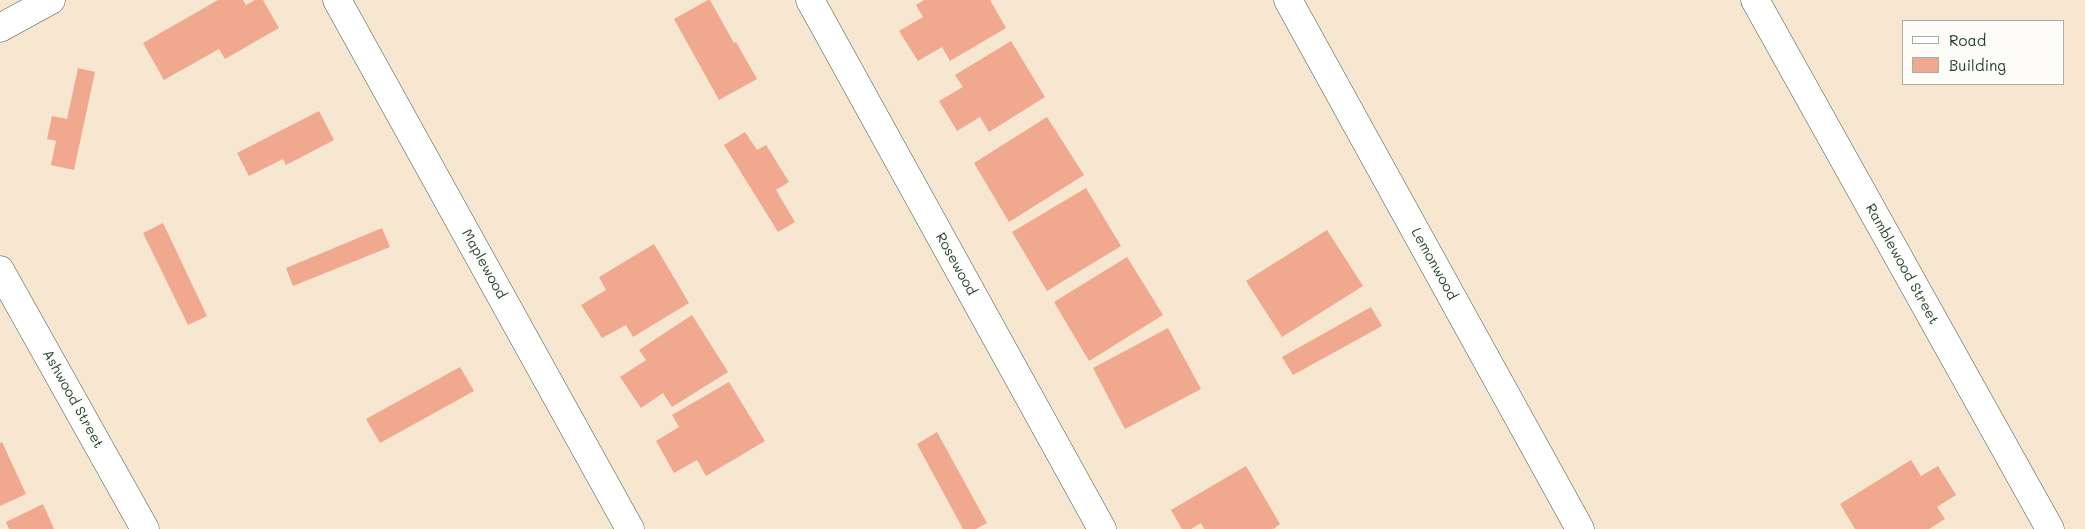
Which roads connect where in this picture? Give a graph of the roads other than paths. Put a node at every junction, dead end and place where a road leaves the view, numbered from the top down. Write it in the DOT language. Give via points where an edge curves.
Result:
graph roads {
  1 [pos="51,0"];
  2 [pos="337,0"];
  3 [pos="810,0"];
  4 [pos="1288,0"];
  5 [pos="1754,0"];
  6 [pos="0,28"];
  7 [pos="0,270"];
  8 [pos="145,529"];
  9 [pos="630,529"];
  10 [pos="1102,529"];
  11 [pos="1580,529"];
  12 [pos="2050,529"];
  1 -- 6 [label="street"];
  2 -- 9 [label="street, Maplewood"];
  3 -- 10 [label="street, Rosewood"];
  4 -- 11 [label="street, Lemonwood"];
  5 -- 12 [label="street, Ramblewood Street"];
  7 -- 8 [label="street, Ashwood Street"];
}
